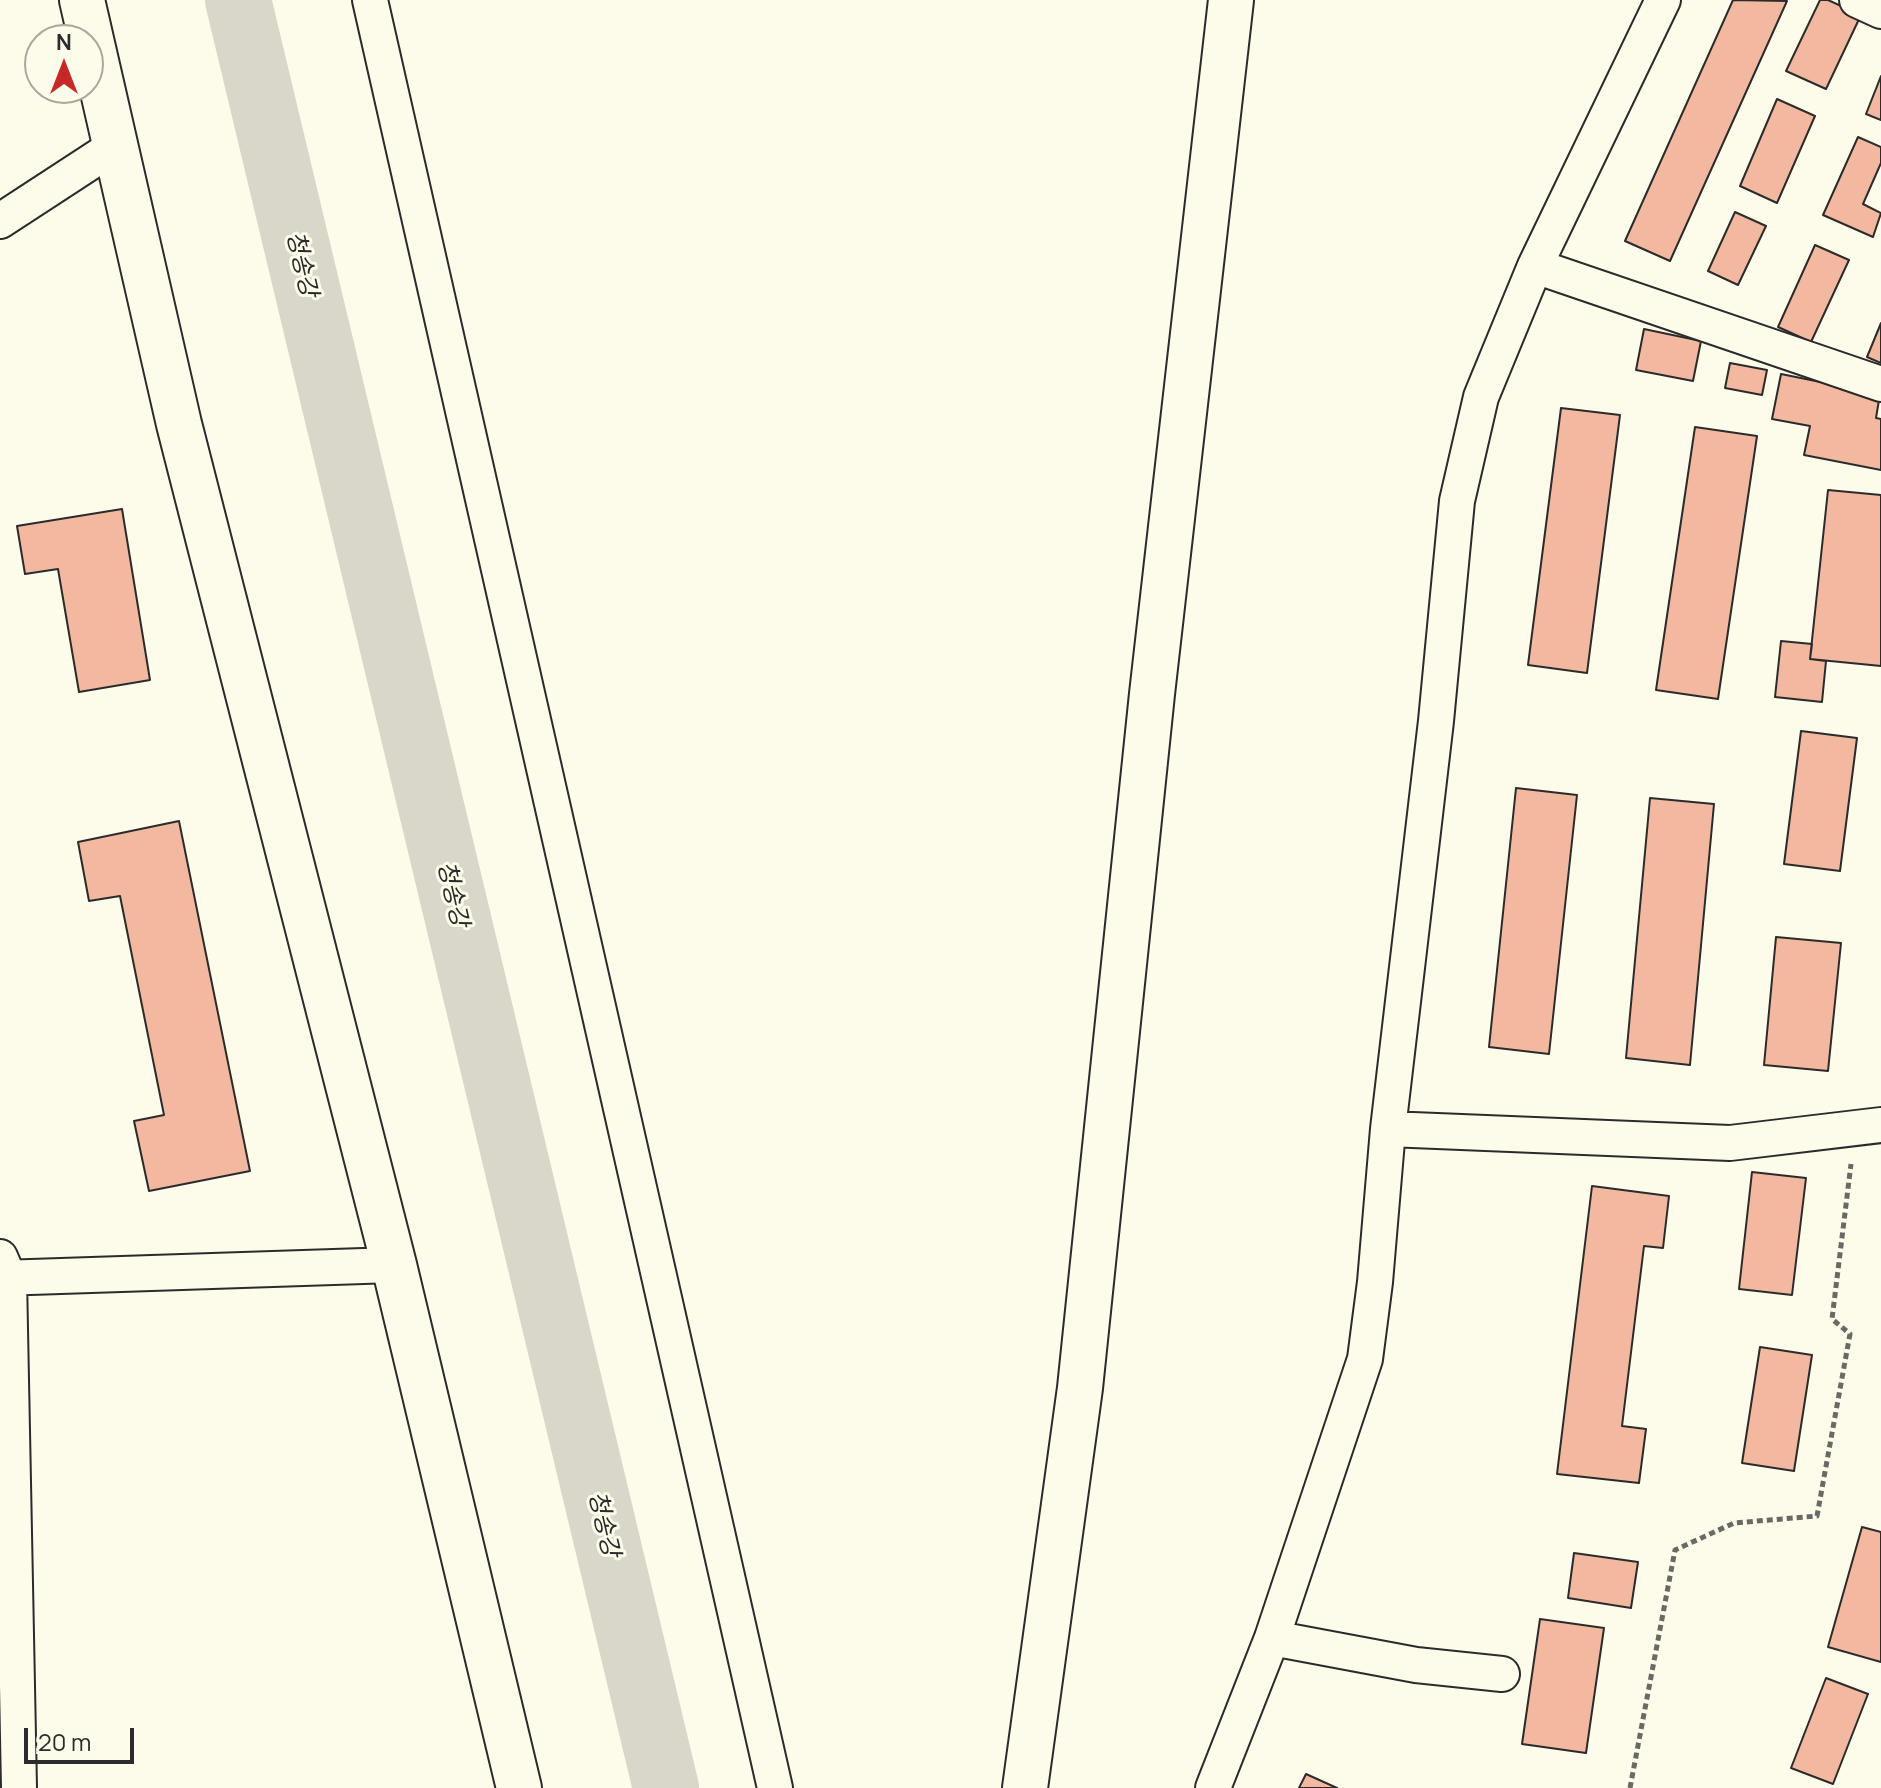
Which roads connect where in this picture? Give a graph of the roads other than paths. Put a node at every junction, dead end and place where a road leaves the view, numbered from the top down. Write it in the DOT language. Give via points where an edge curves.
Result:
graph roads {
  1 [pos="82,0"];
  2 [pos="370,0"];
  3 [pos="1231,0"];
  4 [pos="1663,0"];
  5 [pos="1857,0"];
  6 [pos="1881,11"];
  7 [pos="115,146"];
  8 [pos="0,221"];
  9 [pos="1535,266"];
  10 [pos="1881,384"];
  11 [pos="1868,1126"];
  12 [pos="1388,1129"];
  13 [pos="394,1265"];
  14 [pos="3,1271"];
  15 [pos="1272,1638"];
  16 [pos="1502,1674"];
  17 [pos="9,1731"];
  18 [pos="19,1788"];
  19 [pos="519,1788"];
  20 [pos="775,1788"];
  21 [pos="1025,1788"];
  22 [pos="1213,1788"];
  1 -- 7 [label="street"];
  2 -- 20 [label="street"];
  3 -- 21 [label="street" via="1080,1388"];
  4 -- 9 [label="street"];
  5 -- 6 [label="street"];
  7 -- 8 [label="street"];
  7 -- 13 [label="street" via="183,439"];
  9 -- 10 [label="street"];
  9 -- 12 [label="street" via="1481,397 1457,501"];
  11 -- 12 [label="street" via="1730,1143"];
  12 -- 15 [label="street" via="1365,1359"];
  13 -- 14 [label="street"];
  13 -- 19 [label="street"];
  14 -- 17 [label="street"];
  15 -- 16 [label="street" via="1416,1665"];
  15 -- 22 [label="street"];
  17 -- 18 [label="street"];
}
